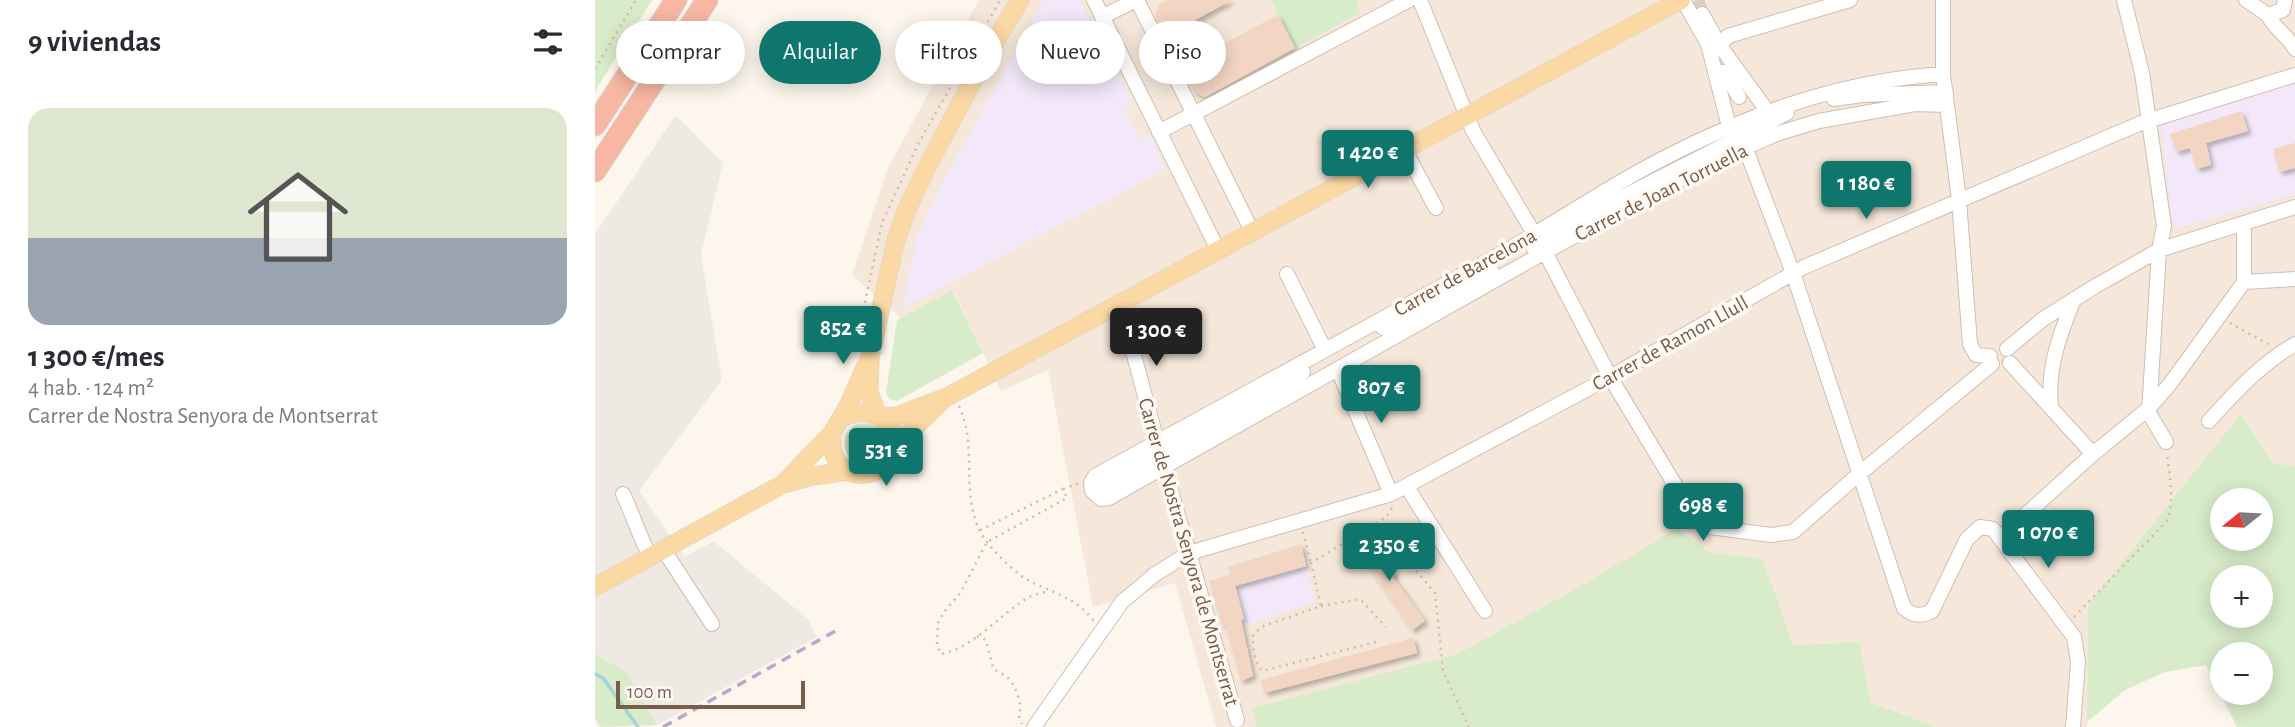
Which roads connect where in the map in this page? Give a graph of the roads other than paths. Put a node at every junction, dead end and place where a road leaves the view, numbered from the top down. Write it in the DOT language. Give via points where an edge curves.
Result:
graph roads {
  1 [pos="676,0"];
  2 [pos="707,0"];
  3 [pos="1020,0"];
  4 [pos="1094,0"];
  5 [pos="1137,0"];
  6 [pos="1409,0"];
  7 [pos="1420,0"];
  8 [pos="1682,0"];
  9 [pos="1850,0"];
  10 [pos="1943,0"];
  11 [pos="2124,0"];
  12 [pos="2246,0"];
  13 [pos="2285,0"];
  14 [pos="1702,14"];
  15 [pos="2268,15"];
  16 [pos="1102,17"];
  17 [pos="2293,40"];
  18 [pos="1720,46"];
  19 [pos="1715,71"];
  20 [pos="1943,74"];
  21 [pos="2295,75"];
  22 [pos="1947,99"];
  23 [pos="1768,111"];
  24 [pos="1749,113"];
  25 [pos="1192,114"];
  26 [pos="1466,117"];
  27 [pos="2147,121"];
  28 [pos="595,125"];
  29 [pos="1729,127"];
  30 [pos="1159,132"];
  31 [pos="1745,147"];
  32 [pos="1404,149"];
  33 [pos="595,171"];
  34 [pos="1959,200"];
  35 [pos="2295,207"];
  36 [pos="1436,208"];
  37 [pos="2244,223"];
  38 [pos="1252,231"];
  39 [pos="1540,244"];
  40 [pos="1218,250"];
  41 [pos="2159,250"];
  42 [pos="1793,273"];
  43 [pos="1287,274"];
  44 [pos="2295,279"];
  45 [pos="2243,282"];
  46 [pos="2074,299"];
  47 [pos="1120,303"];
  48 [pos="1438,304"];
  49 [pos="2290,348"];
  50 [pos="1325,350"];
  51 [pos="2008,356"];
  52 [pos="870,357"];
  53 [pos="1352,358"];
  54 [pos="1991,360"];
  55 [pos="1340,373"];
  56 [pos="1610,377"];
  57 [pos="1292,379"];
  58 [pos="950,395"];
  59 [pos="2051,405"];
  60 [pos="2149,408"];
  61 [pos="880,416"];
  62 [pos="842,418"];
  63 [pos="2209,421"];
  64 [pos="832,433"];
  65 [pos="2165,442"];
  66 [pos="894,447"];
  67 [pos="2093,454"];
  68 [pos="1160,455"];
  69 [pos="849,471"];
  70 [pos="1859,474"];
  71 [pos="783,484"];
  72 [pos="1407,487"];
  73 [pos="1391,494"];
  74 [pos="623,495"];
  75 [pos="2001,537"];
  76 [pos="656,553"];
  77 [pos="1189,553"];
  78 [pos="595,587"];
  79 [pos="1485,611"];
  80 [pos="712,624"];
  81 [pos="1237,720"];
  82 [pos="1034,727"];
  83 [pos="2073,727"];
  1 -- 28 [label="highway"];
  2 -- 33 [label="highway"];
  3 -- 52 [label="main road" via="907,209"];
  4 -- 16 [label="street"];
  5 -- 16 [label="street"];
  5 -- 25 [label="street"];
  6 -- 25 [label="street"];
  7 -- 26 [label="street"];
  8 -- 19 [label="street" via="1708,44"];
  8 -- 26 [label="main road"];
  9 -- 18 [label="street" via="1728,36"];
  10 -- 20 [label="street"];
  11 -- 27 [label="street" via="2142,73"];
  12 -- 15 [label="street"];
  13 -- 15 [label="street" via="2283,10"];
  14 -- 18 [label="street"];
  15 -- 17 [label="street" via="2273,26"];
  16 -- 30 [label="street"];
  18 -- 23 [label="street"];
  19 -- 24 [label="street" via="1724,72"];
  19 -- 29 [label="street"];
  20 -- 22 [label="street"];
  20 -- 23 [label="street, Carrer de Barcelona" via="1868,83"];
  21 -- 27 [label="street, Carrer de Ramon Llull"];
  22 -- 24 [label="street" via="1862,95 1789,112"];
  22 -- 31 [label="street, Carrer de Joan Torruella" via="1819,121"];
  22 -- 34 [label="street"];
  23 -- 24 [label="street, Carrer de Barcelona"];
  24 -- 29 [label="street, Carrer de Barcelona"];
  24 -- 39 [label="street"];
  25 -- 30 [label="street"];
  25 -- 38 [label="street"];
  26 -- 32 [label="main road"];
  26 -- 39 [label="street"];
  27 -- 34 [label="street, Carrer de Ramon Llull"];
  27 -- 41 [label="street" via="2164,226"];
  29 -- 39 [label="street, Carrer de Barcelona" via="1631,176"];
  30 -- 40 [label="street"];
  31 -- 39 [label="street, Carrer de Joan Torruella"];
  31 -- 42 [label="street"];
  32 -- 36 [label="street"];
  32 -- 38 [label="main road"];
  34 -- 42 [label="street, Carrer de Ramon Llull"];
  34 -- 54 [label="street" via="1971,344 1976,355"];
  35 -- 37 [label="street"];
  37 -- 41 [label="street"];
  37 -- 45 [label="street"];
  38 -- 40 [label="main road"];
  39 -- 48 [label="street, Carrer de Joan Torruella"];
  39 -- 50 [label="street, Carrer de Barcelona"];
  39 -- 56 [label="street"];
  40 -- 47 [label="main road"];
  41 -- 46 [label="street"];
  41 -- 60 [label="street"];
  42 -- 56 [label="street, Carrer de Ramon Llull"];
  42 -- 70 [label="street"];
  43 -- 50 [label="street"];
  44 -- 45 [label="street"];
  45 -- 60 [label="street"];
  46 -- 51 [label="street" via="2043,319"];
  46 -- 59 [label="street" via="2056,345"];
  47 -- 58 [label="main road"];
  47 -- 68 [label="street, Carrer de Nostra Senyora de Montserrat"];
  48 -- 55 [label="street, Carrer de Joan Torruella"];
  48 -- 57 [label="street"];
  49 -- 63 [label="street" via="2266,362"];
  50 -- 68 [label="street, Carrer de Barcelona"];
  51 -- 54 [label="street" via="1997,348"];
  51 -- 59 [label="street"];
  52 -- 61 [label="main road" via="869,391"];
  52 -- 62 [label="main road"];
  53 -- 57 [label="street"];
  54 -- 70 [label="street"];
  55 -- 68 [label="street, Carrer de Joan Torruella" via="1248,421"];
  55 -- 73 [label="street"];
  56 -- 70 [label="street" via="1692,513 1710,527 1771,535 1793,532"];
  56 -- 72 [label="street, Carrer de Ramon Llull"];
  57 -- 68 [label="street"];
  58 -- 61 [label="main road" via="897,416"];
  58 -- 66 [label="main road"];
  59 -- 67 [label="street"];
  60 -- 65 [label="street"];
  60 -- 67 [label="street"];
  61 -- 62 [label="main road" via="860,412"];
  61 -- 66 [label="main road" via="891,427"];
  62 -- 64 [label="main road"];
  64 -- 69 [label="main road" via="833,452"];
  64 -- 71 [label="main road"];
  66 -- 69 [label="main road" via="878,470"];
  67 -- 75 [label="street"];
  68 -- 68 [label="street, Carrer de Barcelona" via="1095,476 1092,491 1096,497 1109,498"];
  68 -- 77 [label="street, Carrer de Nostra Senyora de Montserrat"];
  69 -- 71 [label="main road"];
  70 -- 75 [label="street" via="1901,602 1911,614 1926,614 1936,605 1973,532 1988,527"];
  71 -- 76 [label="main road"];
  72 -- 73 [label="street, Carrer de Ramon Llull"];
  72 -- 79 [label="street"];
  73 -- 77 [label="street, Carrer de Ramon Llull"];
  74 -- 76 [label="street" via="636,531"];
  75 -- 83 [label="street" via="2074,637 2078,662"];
  76 -- 78 [label="main road"];
  76 -- 80 [label="street"];
  77 -- 81 [label="street, Carrer de Nostra Senyora de Montserrat"];
  77 -- 82 [label="street, Carrer de Ramon Llull" via="1122,602"];
}
